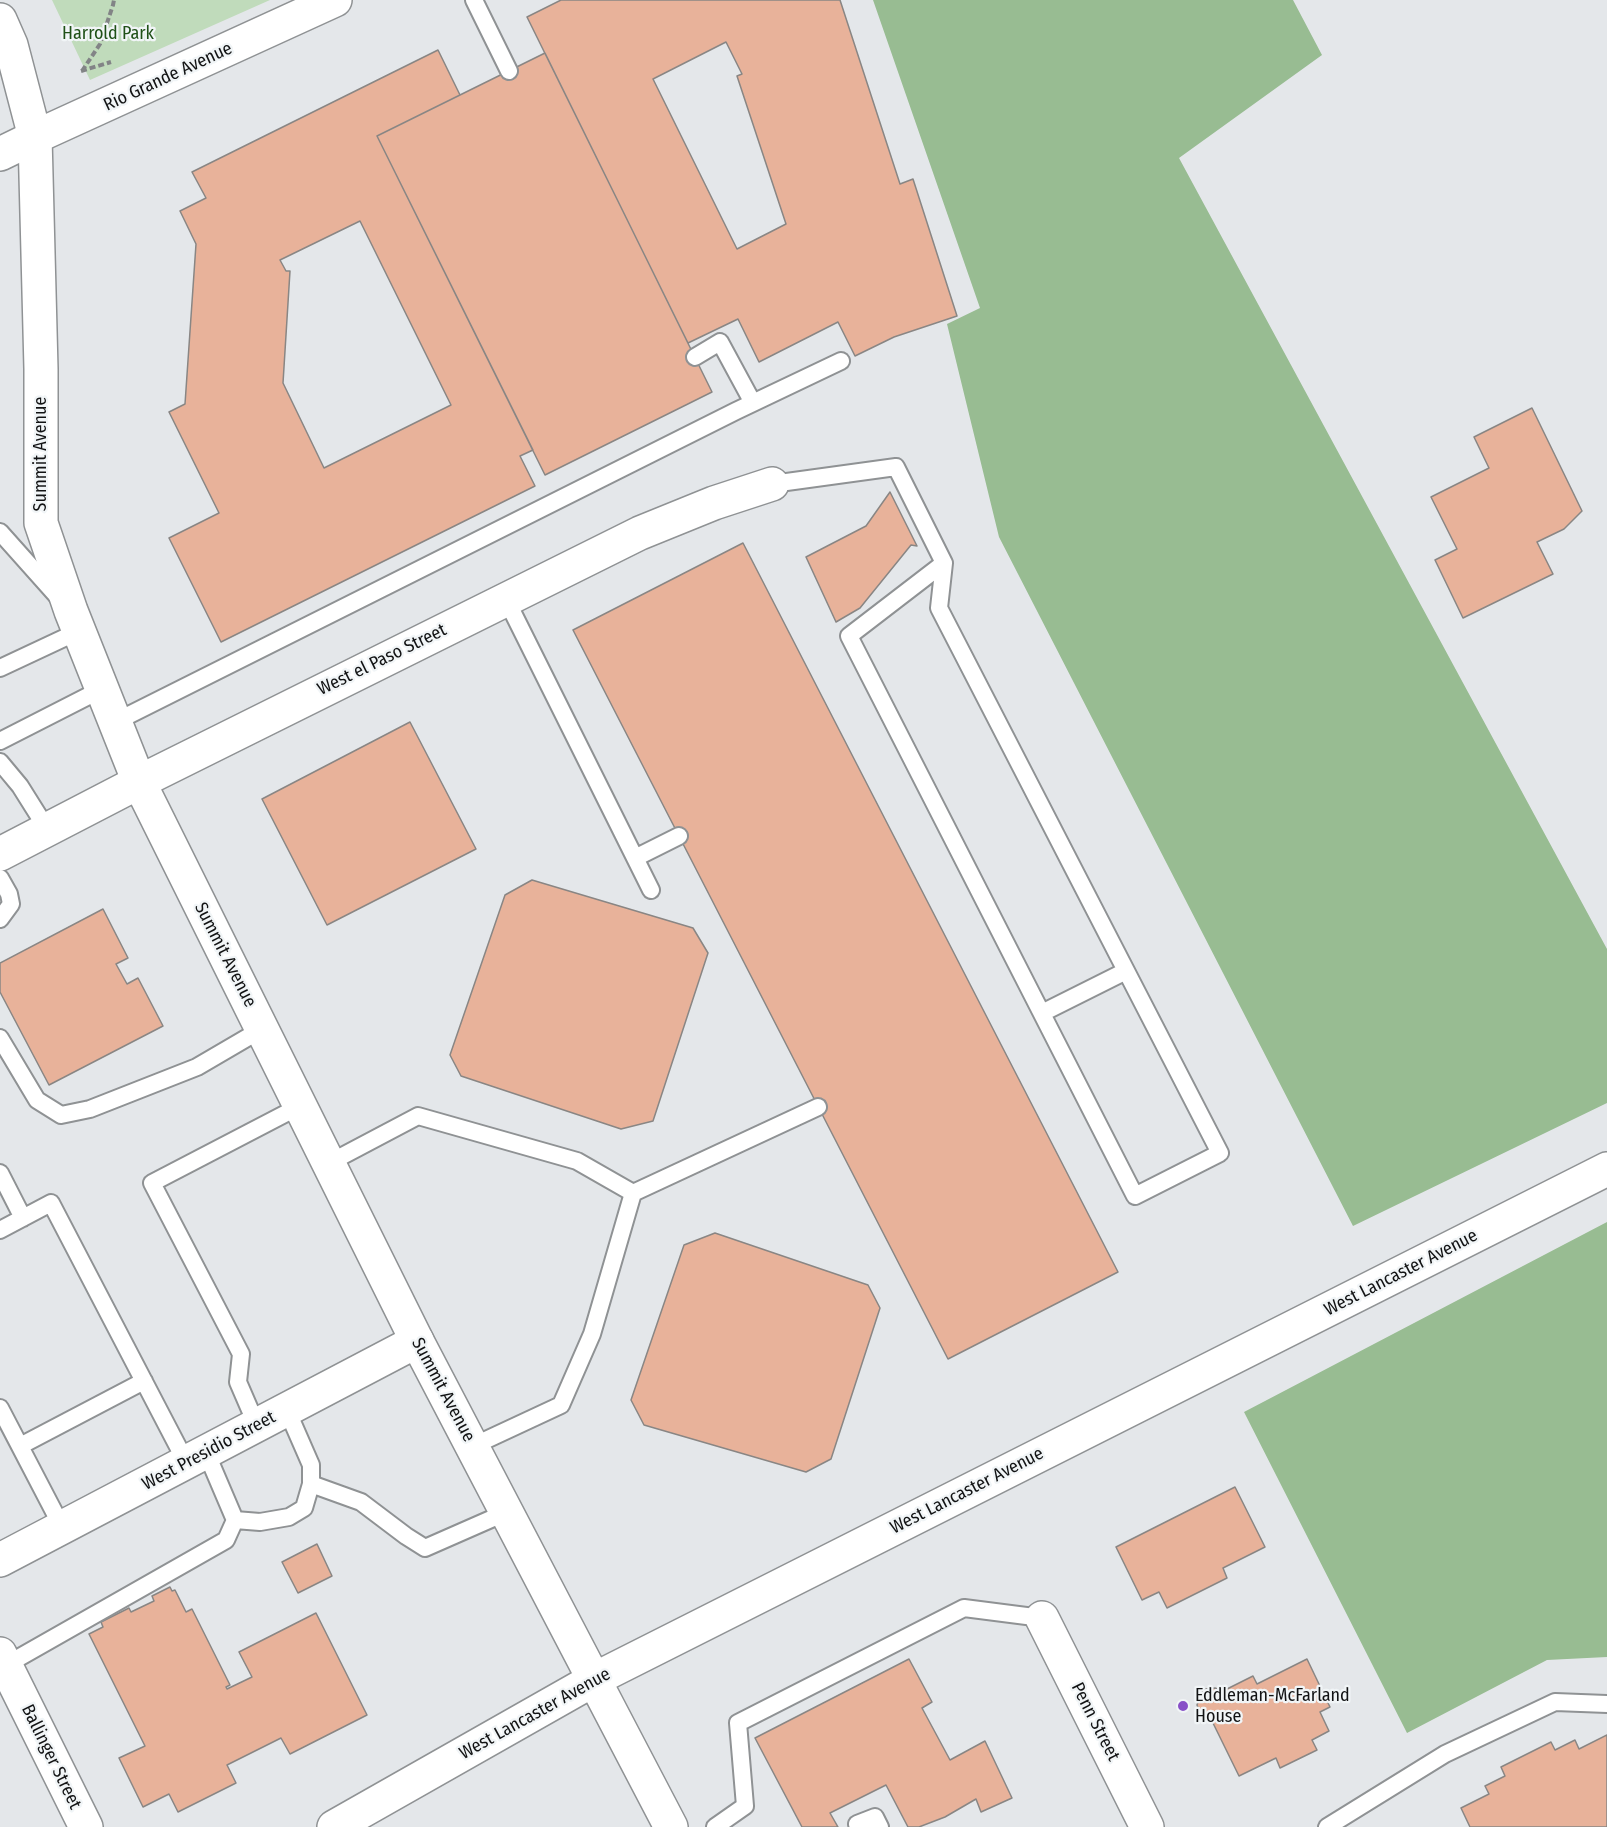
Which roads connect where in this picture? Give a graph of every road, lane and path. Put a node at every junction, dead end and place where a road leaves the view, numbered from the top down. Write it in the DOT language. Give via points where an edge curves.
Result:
graph roads {
  1 [pos="114,0"];
  2 [pos="336,0"];
  3 [pos="474,0"];
  4 [pos="0,21"];
  5 [pos="81,71"];
  6 [pos="508,71"];
  7 [pos="35,137"];
  8 [pos="0,154"];
  9 [pos="695,357"];
  10 [pos="840,361"];
  11 [pos="753,403"];
  12 [pos="772,484"];
  13 [pos="0,532"];
  14 [pos="944,563"];
  15 [pos="506,599"];
  16 [pos="75,621"];
  17 [pos="0,668"];
  18 [pos="102,689"];
  19 [pos="115,722"];
  20 [pos="0,741"];
  21 [pos="0,762"];
  22 [pos="139,782"];
  23 [pos="47,830"];
  24 [pos="679,836"];
  25 [pos="0,854"];
  26 [pos="635,858"];
  27 [pos="0,878"];
  28 [pos="651,890"];
  29 [pos="0,919"];
  30 [pos="1126,971"];
  31 [pos="1042,1013"];
  32 [pos="262,1029"];
  33 [pos="0,1038"];
  34 [pos="300,1106"];
  35 [pos="818,1107"];
  36 [pos="329,1163"];
  37 [pos="1607,1169"];
  38 [pos="0,1173"];
  39 [pos="633,1193"];
  40 [pos="23,1218"];
  41 [pos="0,1230"];
  42 [pos="417,1341"];
  43 [pos="144,1381"];
  44 [pos="0,1408"];
  45 [pos="287,1410"];
  46 [pos="257,1426"];
  47 [pos="20,1446"];
  48 [pos="473,1446"];
  49 [pos="196,1457"];
  50 [pos="311,1484"];
  51 [pos="507,1512"];
  52 [pos="236,1520"];
  53 [pos="62,1527"];
  54 [pos="0,1560"];
  55 [pos="1042,1618"];
  56 [pos="3,1660"];
  57 [pos="595,1679"];
  58 [pos="1607,1704"];
  59 [pos="1140,1822"];
  60 [pos="857,1824"];
  61 [pos="86,1827"];
  62 [pos="334,1827"];
  63 [pos="671,1827"];
  64 [pos="716,1827"];
  65 [pos="880,1827"];
  66 [pos="1327,1827"];
  1 -- 5 [label="path" via="100,44"];
  2 -- 7 [label="main road, Rio Grande Avenue"];
  3 -- 6 [label="lane"];
  4 -- 7 [label="main road, Summit Avenue" via="11,45"];
  7 -- 8 [label="main road, Rio Grande Avenue"];
  7 -- 16 [label="main road, Summit Avenue" via="41,523"];
  9 -- 11 [label="lane" via="720,342"];
  10 -- 11 [label="lane"];
  11 -- 19 [label="lane"];
  12 -- 14 [label="lane" via="896,467"];
  12 -- 15 [label="main road, West el Paso Street" via="714,502 640,533"];
  13 -- 16 [label="lane"];
  14 -- 30 [label="lane" via="939,608"];
  14 -- 31 [label="lane" via="849,636"];
  15 -- 22 [label="main road, West el Paso Street"];
  15 -- 26 [label="lane"];
  16 -- 17 [label="lane"];
  16 -- 18 [label="main road, Summit Avenue"];
  18 -- 19 [label="main road, Summit Avenue"];
  18 -- 20 [label="lane"];
  19 -- 22 [label="main road, Summit Avenue"];
  21 -- 23 [label="lane"];
  22 -- 23 [label="main road, West el Paso Street"];
  22 -- 32 [label="main road, Summit Avenue"];
  23 -- 25 [label="main road, West el Paso Street"];
  24 -- 26 [label="lane"];
  26 -- 28 [label="lane"];
  27 -- 29 [label="lane" via="10,904"];
  30 -- 31 [label="lane"];
  30 -- 31 [label="lane" via="1220,1153 1135,1196"];
  32 -- 33 [label="lane" via="197,1067 90,1109 61,1115 37,1100"];
  32 -- 34 [label="main road, Summit Avenue"];
  34 -- 36 [label="main road, Summit Avenue"];
  34 -- 46 [label="lane" via="152,1183 241,1354 238,1382"];
  35 -- 39 [label="lane"];
  36 -- 39 [label="lane" via="418,1116 577,1161"];
  36 -- 42 [label="main road, Summit Avenue"];
  37 -- 57 [label="main road, West Lancaster Avenue"];
  38 -- 40 [label="lane"];
  39 -- 48 [label="lane" via="592,1334 561,1405"];
  40 -- 41 [label="lane"];
  40 -- 43 [label="lane" via="51,1203"];
  42 -- 45 [label="main road, West Presidio Street"];
  42 -- 48 [label="main road, Summit Avenue"];
  43 -- 47 [label="lane"];
  43 -- 49 [label="lane"];
  44 -- 47 [label="lane"];
  45 -- 46 [label="main road, West Presidio Street"];
  45 -- 50 [label="lane" via="311,1465"];
  46 -- 49 [label="main road, West Presidio Street"];
  47 -- 53 [label="lane"];
  48 -- 51 [label="main road, Summit Avenue"];
  49 -- 52 [label="lane"];
  49 -- 53 [label="main road, West Presidio Street"];
  50 -- 51 [label="lane" via="362,1502 425,1548"];
  50 -- 52 [label="lane" via="304,1508 289,1516 260,1522"];
  51 -- 57 [label="main road, Summit Avenue"];
  52 -- 56 [label="lane" via="225,1540"];
  53 -- 54 [label="main road, West Presidio Street"];
  55 -- 59 [label="main road, Penn Street"];
  55 -- 64 [label="lane" via="964,1608 738,1723 746,1806"];
  56 -- 61 [label="main road, Ballinger Street"];
  57 -- 62 [label="main road, West Lancaster Avenue"];
  57 -- 63 [label="main road, Summit Avenue"];
  58 -- 66 [label="lane" via="1556,1702 1445,1754"];
  60 -- 65 [label="lane" via="875,1816"];
}
